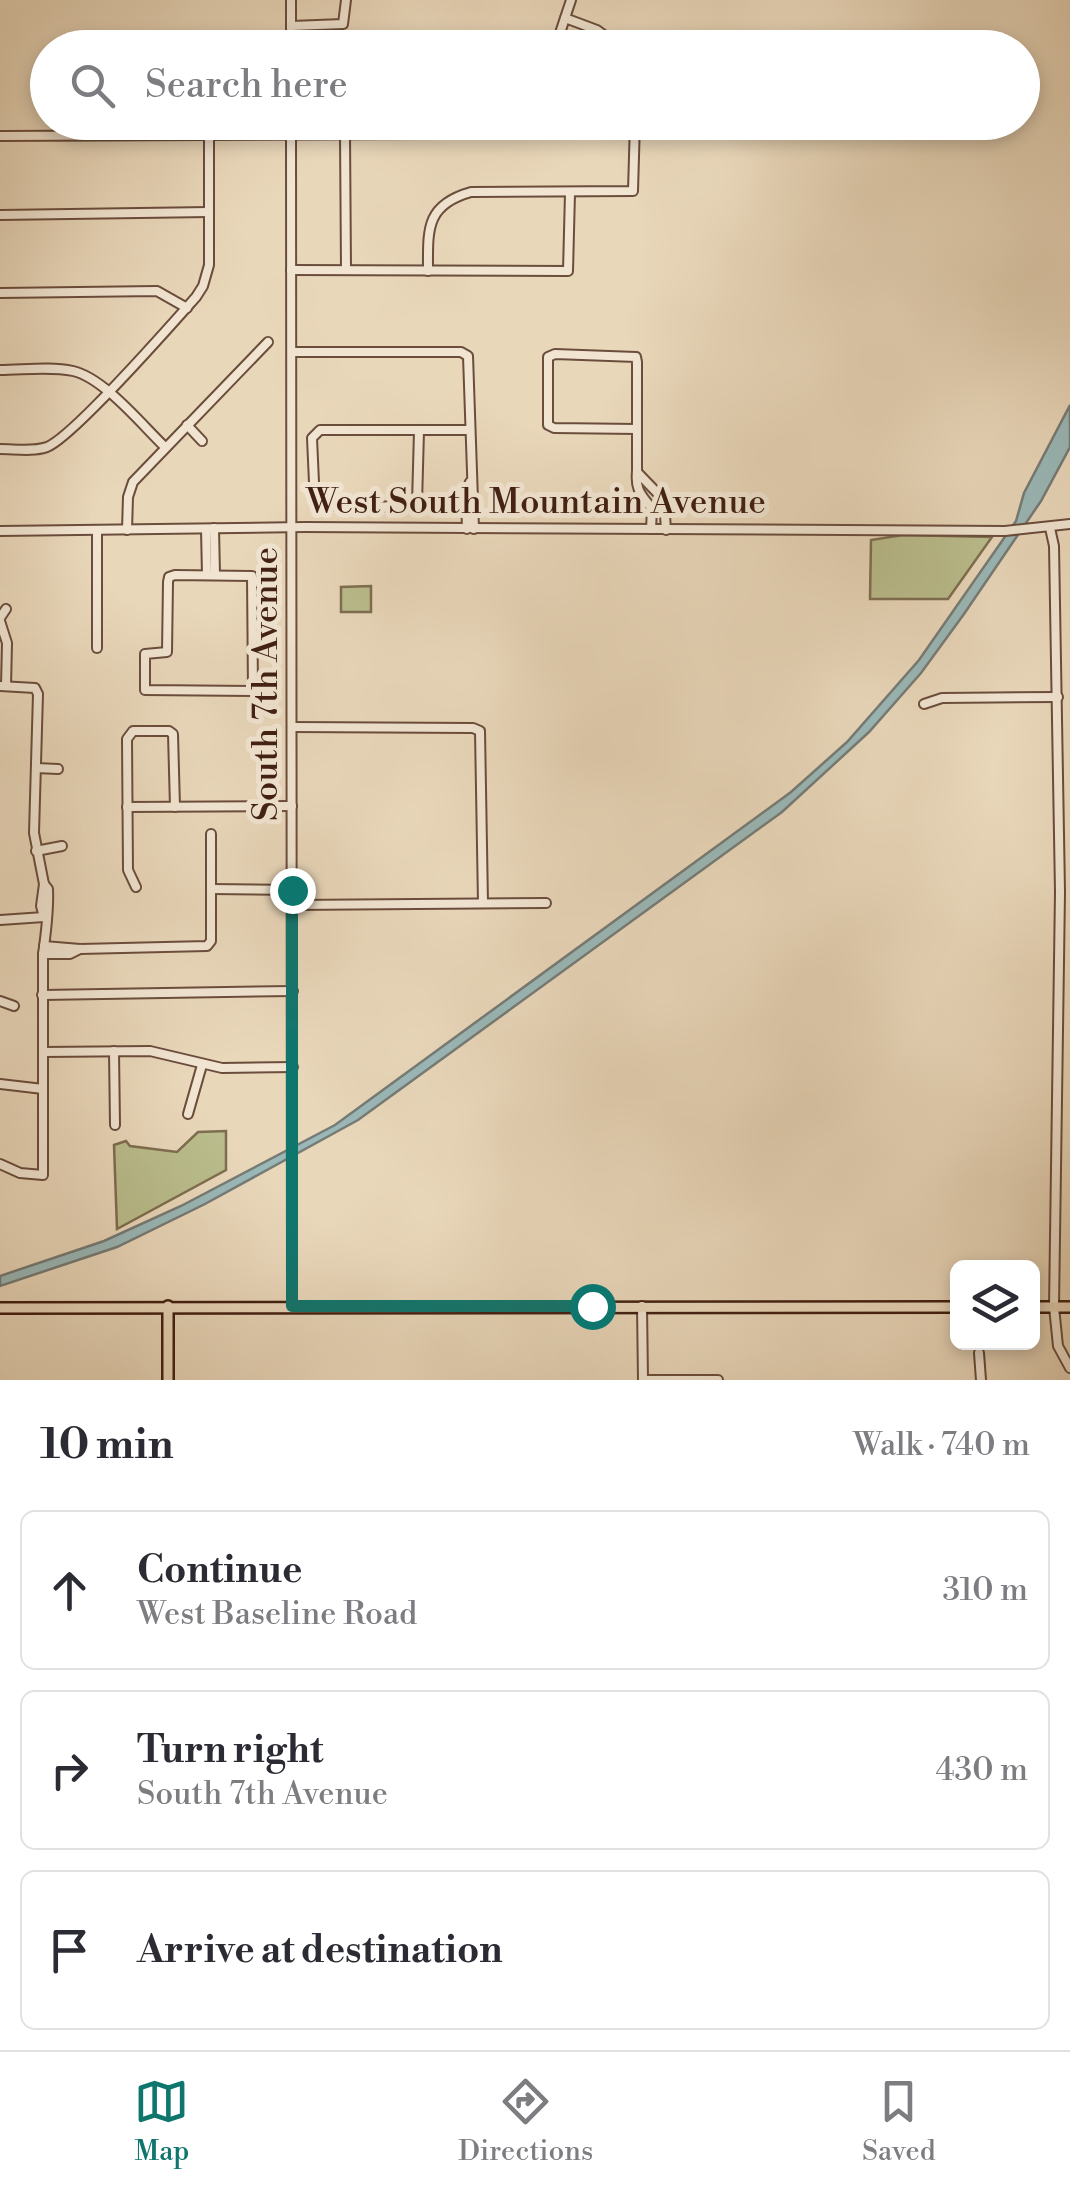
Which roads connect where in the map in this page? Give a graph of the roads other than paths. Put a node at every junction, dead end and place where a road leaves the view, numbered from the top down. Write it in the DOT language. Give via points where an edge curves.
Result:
graph roads {
  1 [pos="292,0"];
  2 [pos="346,0"];
  3 [pos="571,0"];
  4 [pos="565,18"];
  5 [pos="292,26"];
  6 [pos="292,30"];
  7 [pos="561,30"];
  8 [pos="597,30"];
  9 [pos="0,136"];
  10 [pos="30,136"];
  11 [pos="208,140"];
  12 [pos="292,140"];
  13 [pos="345,140"];
  14 [pos="635,140"];
  15 [pos="570,193"];
  16 [pos="209,212"];
  17 [pos="0,215"];
  18 [pos="291,270"];
  19 [pos="346,270"];
  20 [pos="428,271"];
  21 [pos="0,293"];
  22 [pos="187,308"];
  23 [pos="268,342"];
  24 [pos="292,352"];
  25 [pos="0,370"];
  26 [pos="107,391"];
  27 [pos="187,425"];
  28 [pos="637,428"];
  29 [pos="419,430"];
  30 [pos="470,430"];
  31 [pos="202,441"];
  32 [pos="165,448"];
  33 [pos="0,449"];
  34 [pos="637,472"];
  35 [pos="662,498"];
  36 [pos="650,506"];
  37 [pos="1070,524"];
  38 [pos="292,527"];
  39 [pos="1050,528"];
  40 [pos="210,529"];
  41 [pos="470,529"];
  42 [pos="98,530"];
  43 [pos="127,530"];
  44 [pos="651,530"];
  45 [pos="666,530"];
  46 [pos="0,531"];
  47 [pos="211,575"];
  48 [pos="6,609"];
  49 [pos="0,620"];
  50 [pos="97,648"];
  51 [pos="3,686"];
  52 [pos="1058,697"];
  53 [pos="924,704"];
  54 [pos="1065,724"];
  55 [pos="292,727"];
  56 [pos="36,768"];
  57 [pos="58,769"];
  58 [pos="292,806"];
  59 [pos="175,807"];
  60 [pos="128,808"];
  61 [pos="211,834"];
  62 [pos="62,846"];
  63 [pos="36,851"];
  64 [pos="136,887"];
  65 [pos="211,890"];
  66 [pos="292,890"];
  67 [pos="1065,892"];
  68 [pos="483,903"];
  69 [pos="546,903"];
  70 [pos="292,905"];
  71 [pos="44,918"];
  72 [pos="0,920"];
  73 [pos="44,950"];
  74 [pos="293,991"];
  75 [pos="42,994"];
  76 [pos="0,1001"];
  77 [pos="14,1006"];
  78 [pos="114,1051"];
  79 [pos="43,1052"];
  80 [pos="202,1064"];
  81 [pos="293,1067"];
  82 [pos="0,1084"];
  83 [pos="43,1088"];
  84 [pos="188,1114"];
  85 [pos="115,1125"];
  86 [pos="0,1164"];
  87 [pos="168,1306"];
  88 [pos="292,1306"];
  89 [pos="642,1306"];
  90 [pos="950,1306"];
  91 [pos="1040,1306"];
  92 [pos="1054,1306"];
  93 [pos="1070,1307"];
  94 [pos="0,1308"];
  95 [pos="979,1353"];
  96 [pos="1070,1368"];
  97 [pos="168,1380"];
  98 [pos="642,1380"];
  99 [pos="718,1380"];
  100 [pos="980,1380"];
  1 -- 5 [label="street"];
  2 -- 5 [label="street" via="344,24"];
  3 -- 4 [label="street"];
  4 -- 7 [label="street"];
  4 -- 8 [label="street"];
  5 -- 6 [label="street"];
  9 -- 10 [label="street"];
  11 -- 16 [label="street"];
  12 -- 18 [label="street, South 7th Avenue"];
  13 -- 19 [label="street"];
  14 -- 15 [label="street" via="633,191"];
  15 -- 20 [label="street" via="471,192 446,200 431,222"];
  15 -- 20 [label="street" via="568,271"];
  16 -- 17 [label="street"];
  16 -- 22 [label="street" via="207,276"];
  18 -- 19 [label="street"];
  18 -- 24 [label="street, South 7th Avenue"];
  19 -- 20 [label="street"];
  21 -- 22 [label="street" via="157,290"];
  22 -- 26 [label="street"];
  23 -- 27 [label="street"];
  24 -- 30 [label="street" via="461,352 468,356"];
  24 -- 38 [label="street, South 7th Avenue"];
  25 -- 26 [label="street" via="75,371"];
  26 -- 32 [label="street"];
  26 -- 33 [label="street" via="47,447"];
  27 -- 31 [label="street"];
  27 -- 32 [label="street"];
  28 -- 28 [label="street" via="636,357 550,355 548,425"];
  28 -- 34 [label="street"];
  29 -- 29 [label="street" via="314,432 315,504 417,504"];
  29 -- 30 [label="street"];
  30 -- 41 [label="street"];
  32 -- 43 [label="street" via="131,485"];
  34 -- 35 [label="street"];
  34 -- 36 [label="street" via="638,493"];
  35 -- 36 [label="street"];
  35 -- 45 [label="street"];
  36 -- 44 [label="street"];
  37 -- 39 [label="street, West South Mountain Avenue"];
  38 -- 40 [label="street, West South Mountain Avenue"];
  38 -- 41 [label="street, West South Mountain Avenue"];
  38 -- 55 [label="street, South 7th Avenue"];
  39 -- 45 [label="street, West South Mountain Avenue"];
  39 -- 52 [label="street"];
  40 -- 43 [label="street, West South Mountain Avenue"];
  40 -- 47 [label="street"];
  41 -- 44 [label="street, West South Mountain Avenue"];
  42 -- 43 [label="street, West South Mountain Avenue"];
  42 -- 46 [label="street, West South Mountain Avenue"];
  42 -- 50 [label="street"];
  44 -- 45 [label="street, West South Mountain Avenue"];
  47 -- 47 [label="street" via="169,577 168,649 145,654 145,690 253,691 252,576"];
  48 -- 49 [label="street"];
  49 -- 51 [label="street" via="7,642"];
  51 -- 56 [label="street" via="36,688"];
  52 -- 53 [label="street" via="942,698"];
  52 -- 54 [label="street"];
  54 -- 67 [label="street"];
  55 -- 58 [label="street, South 7th Avenue"];
  55 -- 68 [label="street" via="480,731"];
  56 -- 57 [label="street"];
  56 -- 63 [label="street"];
  58 -- 59 [label="street"];
  58 -- 66 [label="street, South 7th Avenue"];
  59 -- 60 [label="street"];
  59 -- 60 [label="street" via="173,734 151,731 130,734"];
  60 -- 64 [label="street" via="128,870"];
  61 -- 65 [label="street"];
  62 -- 63 [label="street"];
  63 -- 71 [label="street"];
  65 -- 66 [label="street"];
  65 -- 73 [label="street" via="208,946"];
  66 -- 70 [label="street, South 7th Avenue"];
  67 -- 92 [label="street"];
  68 -- 69 [label="street"];
  68 -- 70 [label="street"];
  70 -- 74 [label="street, South 7th Avenue"];
  71 -- 72 [label="street"];
  71 -- 73 [label="street"];
  73 -- 75 [label="street"];
  74 -- 75 [label="street"];
  74 -- 81 [label="street, South 7th Avenue"];
  75 -- 79 [label="street"];
  76 -- 77 [label="street"];
  78 -- 79 [label="street"];
  78 -- 80 [label="street" via="157,1052"];
  78 -- 85 [label="street"];
  79 -- 83 [label="street"];
  80 -- 81 [label="street"];
  80 -- 84 [label="street"];
  81 -- 88 [label="street, South 7th Avenue"];
  82 -- 83 [label="street"];
  83 -- 86 [label="street" via="44,1175"];
  87 -- 88 [label="main road"];
  87 -- 94 [label="main road"];
  87 -- 97 [label="main road"];
  88 -- 89 [label="main road"];
  89 -- 90 [label="main road"];
  89 -- 98 [label="street"];
  91 -- 92 [label="main road"];
  92 -- 93 [label="main road"];
  92 -- 96 [label="street" via="1058,1346"];
  95 -- 100 [label="street"];
  98 -- 99 [label="street"];
}
